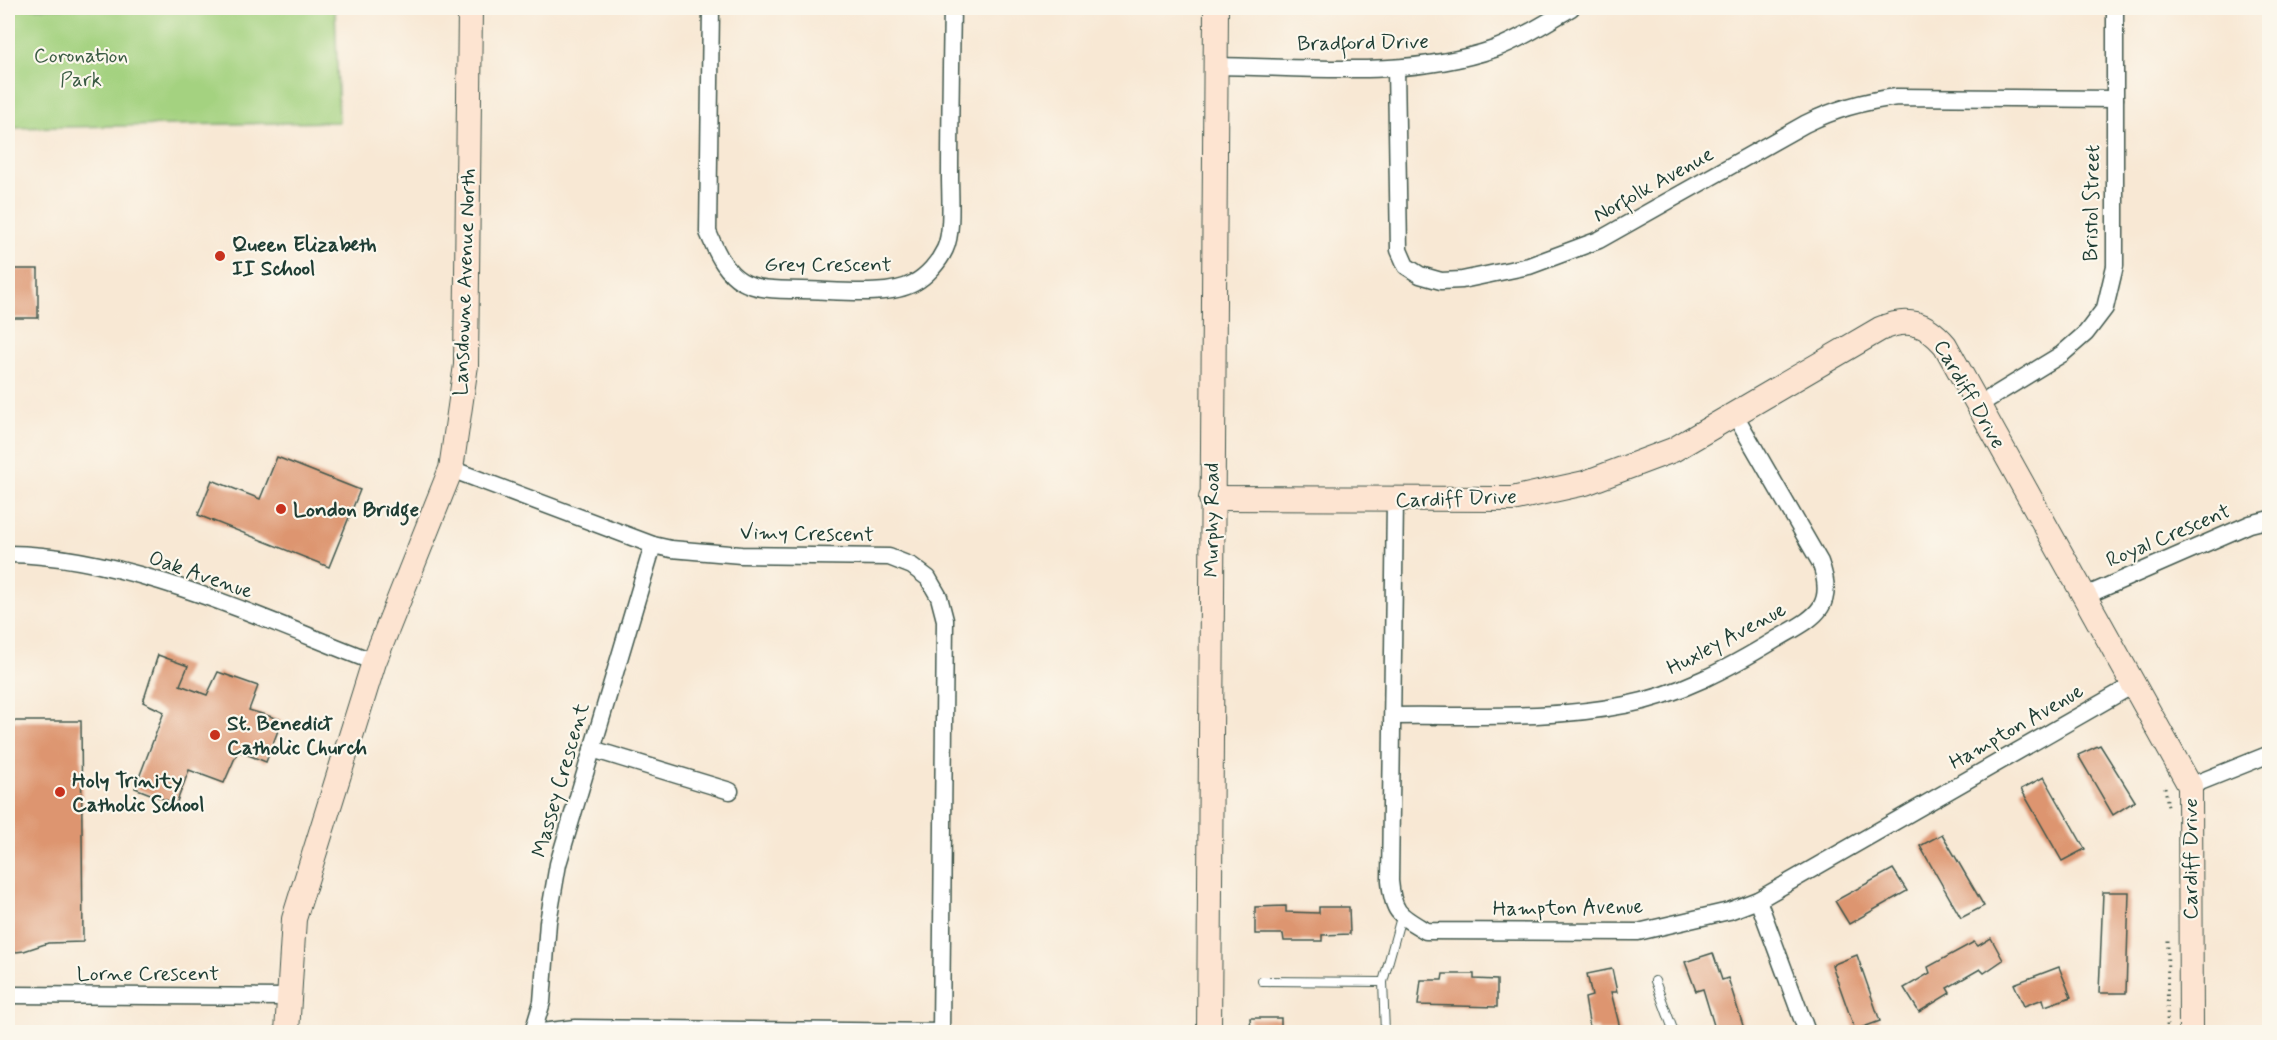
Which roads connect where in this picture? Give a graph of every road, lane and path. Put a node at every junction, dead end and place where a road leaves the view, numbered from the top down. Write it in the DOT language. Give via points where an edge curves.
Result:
graph roads {
  1 [pos="470,8"];
  2 [pos="711,8"];
  3 [pos="952,8"];
  4 [pos="1216,8"];
  5 [pos="1571,8"];
  6 [pos="2115,8"];
  7 [pos="1215,66"];
  8 [pos="1396,68"];
  9 [pos="2115,99"];
  10 [pos="1977,406"];
  11 [pos="1735,415"];
  12 [pos="451,469"];
  13 [pos="1211,498"];
  14 [pos="1395,500"];
  15 [pos="2270,519"];
  16 [pos="653,545"];
  17 [pos="8,554"];
  18 [pos="2085,596"];
  19 [pos="374,662"];
  20 [pos="2133,685"];
  21 [pos="1393,716"];
  22 [pos="592,749"];
  23 [pos="2270,754"];
  24 [pos="2163,783"];
  25 [pos="2190,786"];
  26 [pos="730,791"];
  27 [pos="2168,816"];
  28 [pos="1758,900"];
  29 [pos="1401,917"];
  30 [pos="2168,931"];
  31 [pos="1262,981"];
  32 [pos="1655,981"];
  33 [pos="1383,982"];
  34 [pos="8,995"];
  35 [pos="288,997"];
  36 [pos="286,1032"];
  37 [pos="533,1032"];
  38 [pos="541,1032"];
  39 [pos="941,1032"];
  40 [pos="1209,1032"];
  41 [pos="1385,1032"];
  42 [pos="1674,1032"];
  43 [pos="1807,1032"];
  44 [pos="2167,1032"];
  45 [pos="2191,1032"];
  1 -- 12 [label="street, Lansdowne Avenue North" via="466,365"];
  2 -- 3 [label="street, Grey Crescent" via="708,232 717,256 729,274 746,285 768,290 893,290 915,282 932,269 946,248"];
  4 -- 7 [label="street, Murphy Road"];
  5 -- 8 [label="street, Bradford Drive" via="1496,48 1431,65"];
  6 -- 9 [label="street, Bristol Street"];
  7 -- 8 [label="street, Bradford Drive"];
  7 -- 13 [label="street, Murphy Road"];
  8 -- 9 [label="street, Norfolk Avenue" via="1399,250 1406,266 1441,281 1497,274 1590,244 1805,124 1865,101 1897,97"];
  9 -- 10 [label="street, Bristol Street" via="2115,266 2105,308 2086,333 2062,354"];
  10 -- 11 [label="street, Cardiff Drive" via="1945,345 1933,331 1916,323 1897,322"];
  10 -- 18 [label="street, Cardiff Drive"];
  11 -- 14 [label="street, Cardiff Drive" via="1673,450 1585,483 1512,499"];
  11 -- 21 [label="street, Huxley Avenue" via="1820,562 1827,595 1822,609 1749,656 1687,687 1626,705 1560,713"];
  12 -- 16 [label="street, Vimy Crescent"];
  12 -- 19 [label="street, Lansdowne Avenue North"];
  13 -- 14 [label="street, Cardiff Drive"];
  13 -- 40 [label="street, Murphy Road"];
  14 -- 21 [label="street"];
  15 -- 18 [label="street, Royal Crescent" via="2250,524"];
  16 -- 22 [label="street, Massey Crescent"];
  16 -- 39 [label="street, Vimy Crescent" via="741,555 889,557 928,578 939,597 945,620"];
  17 -- 19 [label="street, Oak Avenue" via="96,565 177,587"];
  18 -- 20 [label="street, Cardiff Drive"];
  19 -- 35 [label="street, Lansdowne Avenue North" via="294,920"];
  20 -- 25 [label="street, Cardiff Drive"];
  20 -- 28 [label="street, Hampton Avenue"];
  21 -- 29 [label="street" via="1390,880 1392,904"];
  22 -- 26 [label="street"];
  22 -- 37 [label="street, Massey Crescent" via="558,864 548,921 542,1002"];
  23 -- 25 [label="street"];
  24 -- 27 [label="path"];
  25 -- 45 [label="street, Cardiff Drive"];
  28 -- 29 [label="street, Hampton Avenue" via="1729,911 1638,932 1426,931"];
  28 -- 43 [label="street"];
  29 -- 33 [label="lane"];
  30 -- 44 [label="path"];
  31 -- 33 [label="lane"];
  32 -- 42 [label="lane"];
  33 -- 41 [label="lane"];
  34 -- 35 [label="street, Lorne Crescent"];
  35 -- 36 [label="street, Lansdowne Avenue North"];
  38 -- 39 [label="street" via="575,1028"];
}
